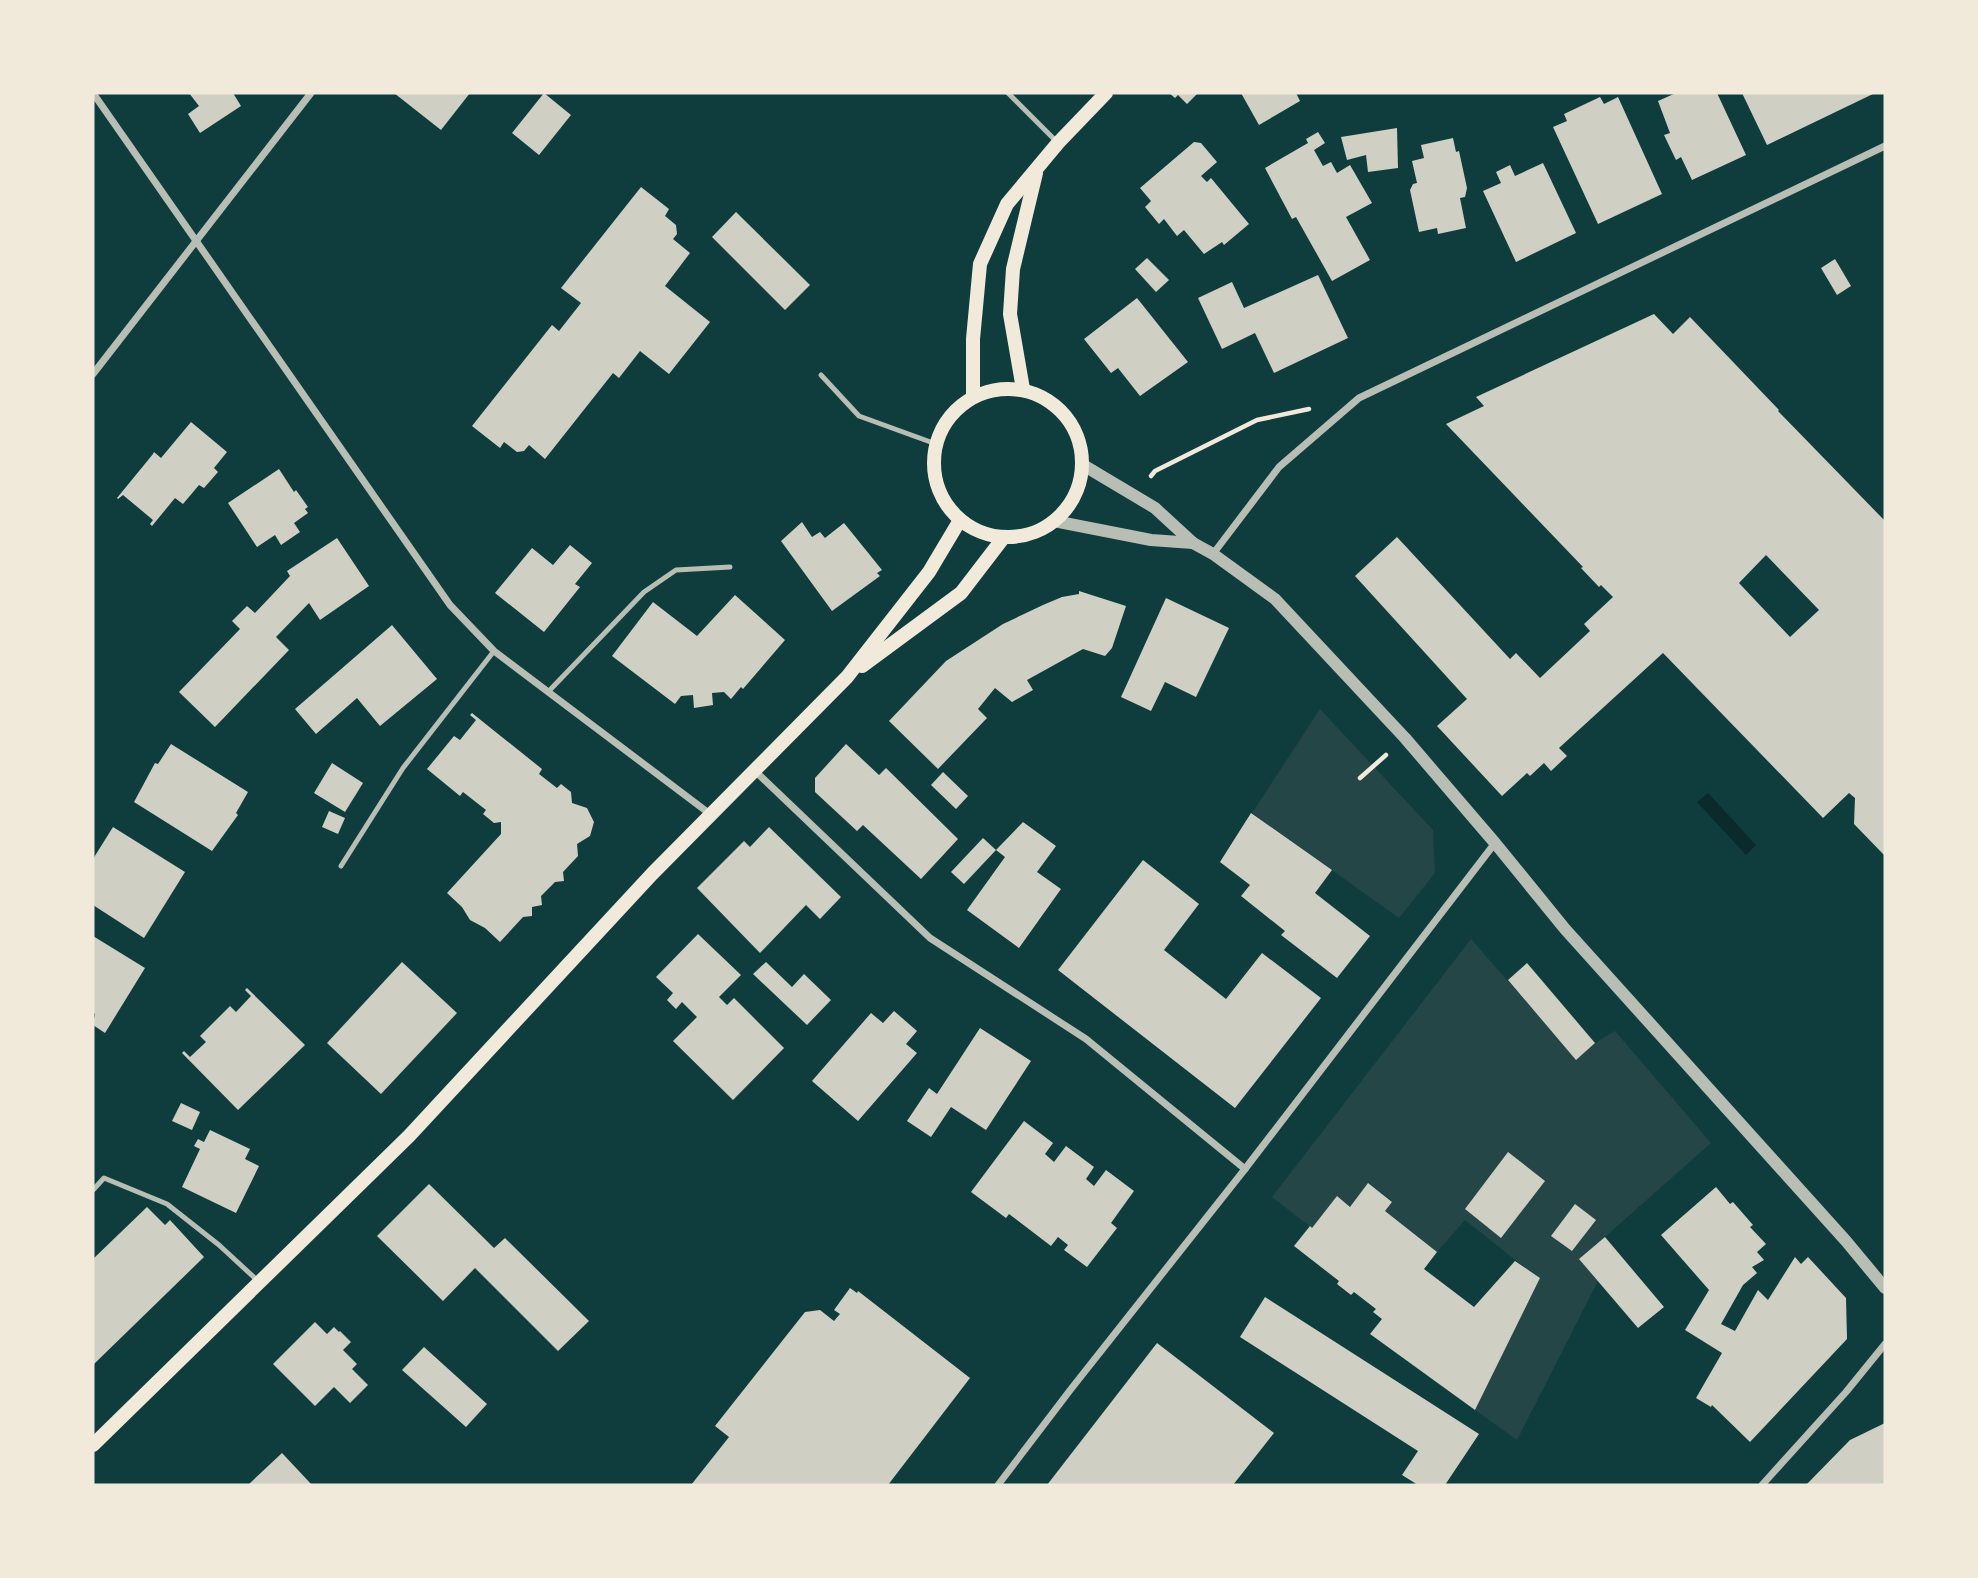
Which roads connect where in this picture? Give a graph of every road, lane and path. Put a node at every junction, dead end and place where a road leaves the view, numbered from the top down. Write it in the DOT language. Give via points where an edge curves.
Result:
graph roads {
  1 [pos="93,93"];
  2 [pos="311,93"];
  3 [pos="1008,93"];
  4 [pos="1106,93"];
  5 [pos="1058,143"];
  6 [pos="1885,146"];
  7 [pos="1036,172"];
  8 [pos="196,241"];
  9 [pos="93,374"];
  10 [pos="821,375"];
  11 [pos="1023,389"];
  12 [pos="973,397"];
  13 [pos="1359,398"];
  14 [pos="936,444"];
  15 [pos="1083,465"];
  16 [pos="1137,497"];
  17 [pos="960,520"];
  18 [pos="1054,521"];
  19 [pos="1004,537"];
  20 [pos="1193,543"];
  21 [pos="1213,554"];
  22 [pos="730,567"];
  23 [pos="494,651"];
  24 [pos="847,677"];
  25 [pos="548,692"];
  26 [pos="1405,738"];
  27 [pos="753,769"];
  28 [pos="1360,778"];
  29 [pos="710,814"];
  30 [pos="1495,843"];
  31 [pos="341,866"];
  32 [pos="1245,1169"];
  33 [pos="93,1190"];
  34 [pos="261,1283"];
  35 [pos="1885,1288"];
  36 [pos="1885,1344"];
  37 [pos="93,1446"];
  38 [pos="998,1485"];
  39 [pos="1762,1485"];
  1 -- 8 [label="street"];
  2 -- 8 [label="street"];
  3 -- 5 [label="lane"];
  4 -- 5 [label="main road"];
  5 -- 7 [label="main road"];
  6 -- 13 [label="street"];
  7 -- 11 [label="main road" via="1013,269 1010,313"];
  7 -- 12 [label="main road" via="1007,204 980,264"];
  8 -- 9 [label="street"];
  8 -- 23 [label="street" via="450,605"];
  10 -- 14 [label="lane" via="859,416"];
  11 -- 12 [label="main road" via="997,389"];
  11 -- 15 [label="main road" via="1054,404 1076,431"];
  12 -- 14 [label="main road" via="950,416"];
  13 -- 16 [label="path" via="1257,420 1155,471"];
  13 -- 21 [label="street" via="1279,467"];
  14 -- 17 [label="main road" via="934,472 942,498"];
  15 -- 16 [label="street"];
  15 -- 18 [label="main road" via="1074,496"];
  16 -- 20 [label="street"];
  17 -- 19 [label="main road" via="981,532"];
  17 -- 24 [label="main road" via="929,572"];
  18 -- 19 [label="main road" via="1031,534"];
  18 -- 20 [label="street" via="1151,540"];
  19 -- 24 [label="main road" via="961,593"];
  20 -- 21 [label="street"];
  21 -- 26 [label="street" via="1275,599"];
  22 -- 25 [label="lane" via="676,570 644,592"];
  23 -- 25 [label="street"];
  23 -- 31 [label="lane" via="403,768"];
  24 -- 27 [label="main road"];
  25 -- 29 [label="street"];
  26 -- 28 [label="path"];
  26 -- 30 [label="street"];
  27 -- 29 [label="main road"];
  27 -- 32 [label="street" via="930,938 1086,1039"];
  29 -- 34 [label="main road" via="409,1136"];
  30 -- 32 [label="street"];
  30 -- 35 [label="street" via="1565,929"];
  32 -- 38 [label="street"];
  33 -- 34 [label="lane" via="104,1178 167,1204"];
  34 -- 37 [label="main road"];
  36 -- 39 [label="street"];
}
